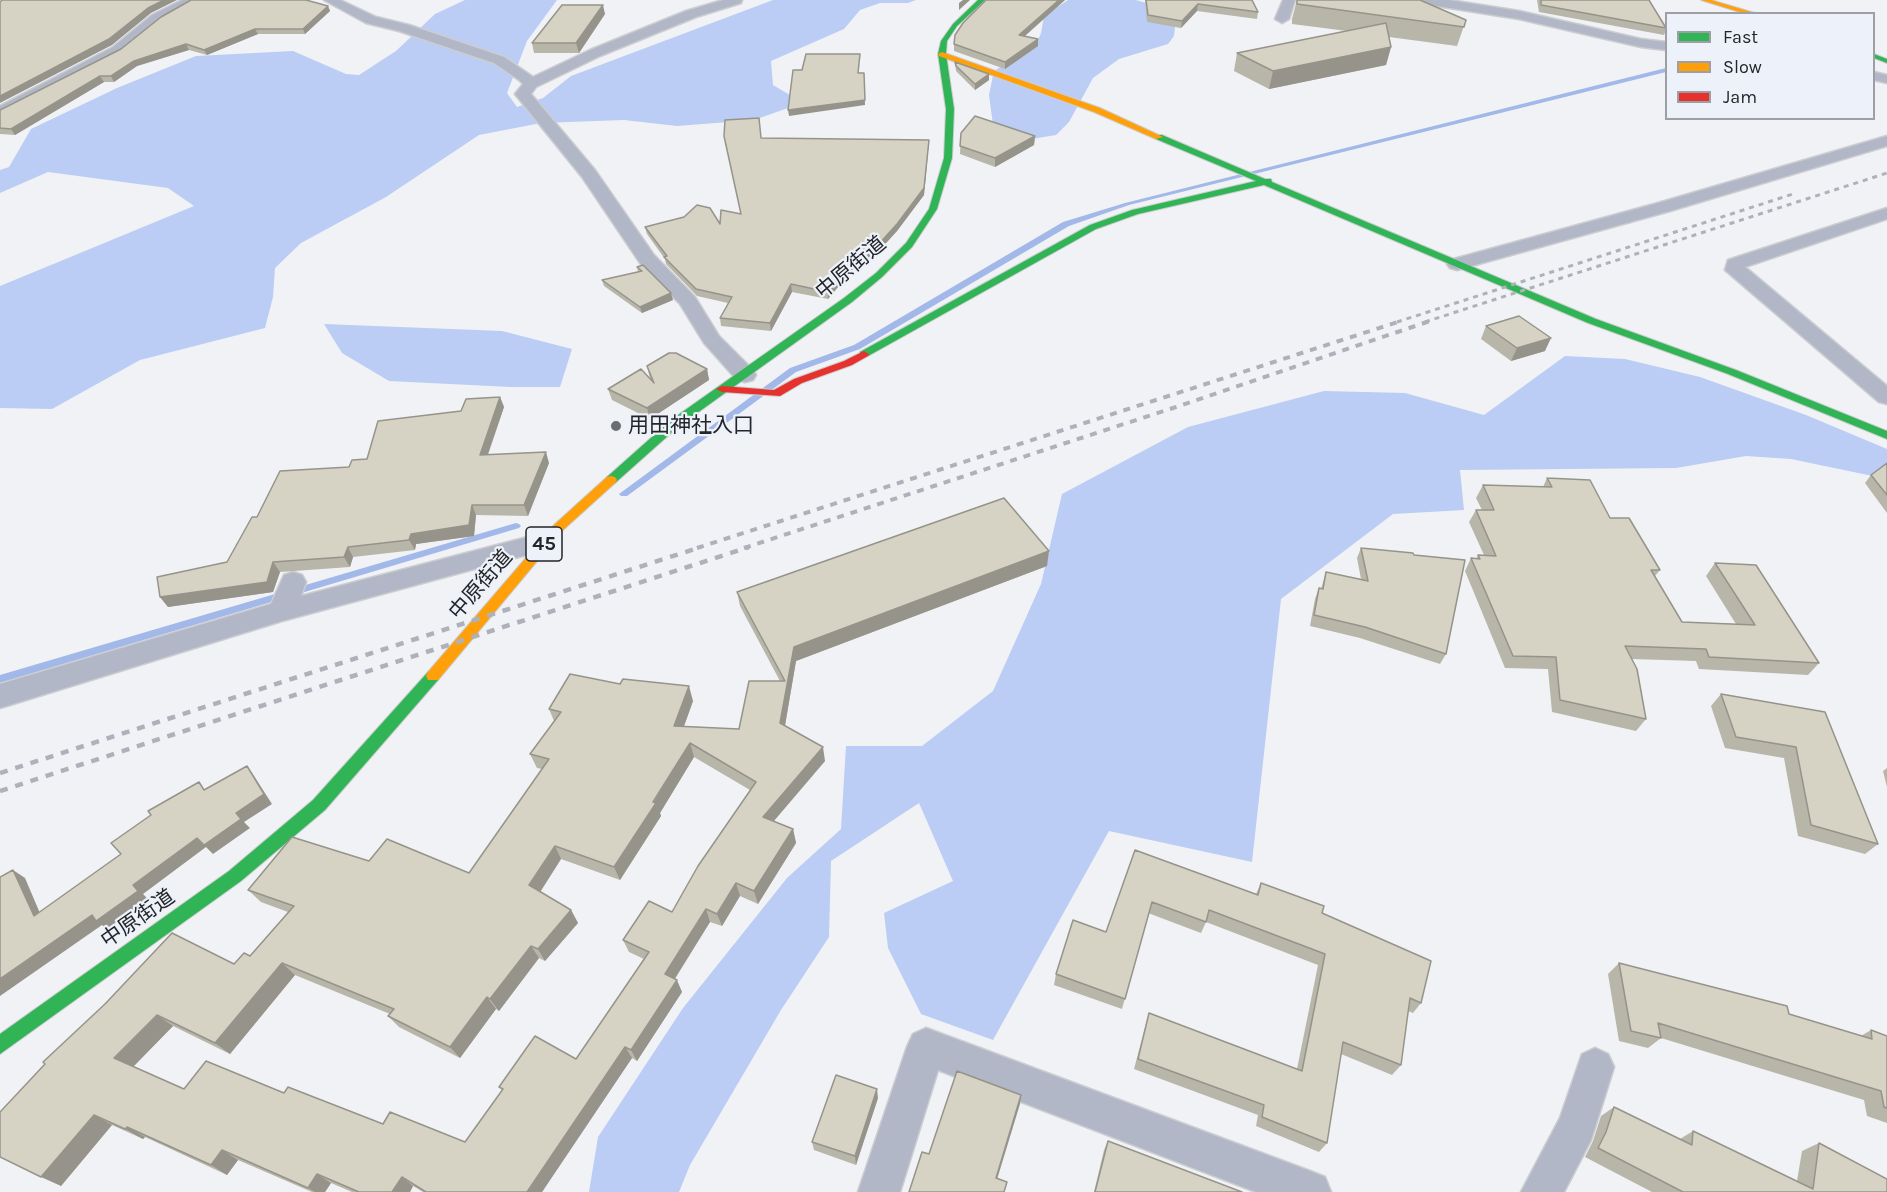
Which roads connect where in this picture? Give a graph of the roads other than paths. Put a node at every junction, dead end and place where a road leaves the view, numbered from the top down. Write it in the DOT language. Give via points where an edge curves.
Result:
graph roads {
  1 [pos="192,0"];
  2 [pos="330,0"];
  3 [pos="736,0"];
  4 [pos="982,0"];
  5 [pos="1289,0"];
  6 [pos="1424,0"];
  7 [pos="1704,0"];
  8 [pos="1688,3"];
  9 [pos="1721,12"];
  10 [pos="1748,12"];
  11 [pos="1282,19"];
  12 [pos="1665,46"];
  13 [pos="942,54"];
  14 [pos="534,68"];
  15 [pos="531,84"];
  16 [pos="0,112"];
  17 [pos="1887,141"];
  18 [pos="1266,180"];
  19 [pos="1887,213"];
  20 [pos="1458,264"];
  21 [pos="745,375"];
  22 [pos="722,389"];
  23 [pos="1887,397"];
  24 [pos="1887,435"];
  25 [pos="547,541"];
  26 [pos="0,696"];
  27 [pos="0,1045"];
  28 [pos="1595,1067"];
  29 [pos="879,1192"];
  30 [pos="1310,1192"];
  31 [pos="1542,1192"];
  1 -- 16 [label="street" via="157,18 118,50"];
  2 -- 15 [label="street" via="371,20 499,60"];
  3 -- 15 [label="street" via="595,52"];
  4 -- 13 [label="main road" via="955,25 944,41"];
  5 -- 11 [label="street"];
  6 -- 12 [label="street" via="1519,15"];
  7 -- 10 [label="main road"];
  8 -- 9 [label="main road"];
  13 -- 18 [label="main road" via="1097,110"];
  13 -- 21 [label="main road, 中原街道 / 45" via="950,108 948,158 933,209 922,228 879,275"];
  14 -- 15 [label="street" via="536,77"];
  15 -- 21 [label="street" via="523,94 589,174 647,259 688,301 711,339"];
  17 -- 20 [label="street"];
  18 -- 20 [label="main road"];
  18 -- 22 [label="main road" via="1135,212 1093,227 848,363 798,381 776,394"];
  19 -- 23 [label="street" via="1735,264 1736,270"];
  20 -- 24 [label="main road" via="1592,321"];
  21 -- 22 [label="main road, 中原街道 / 45"];
  22 -- 25 [label="main road, 中原街道 / 45" via="675,423"];
  25 -- 26 [label="street" via="287,599"];
  25 -- 27 [label="main road, 中原街道 / 45" via="319,805 235,876"];
  28 -- 31 [label="street" via="1577,1126"];
  29 -- 30 [label="street" via="926,1047"];
}
